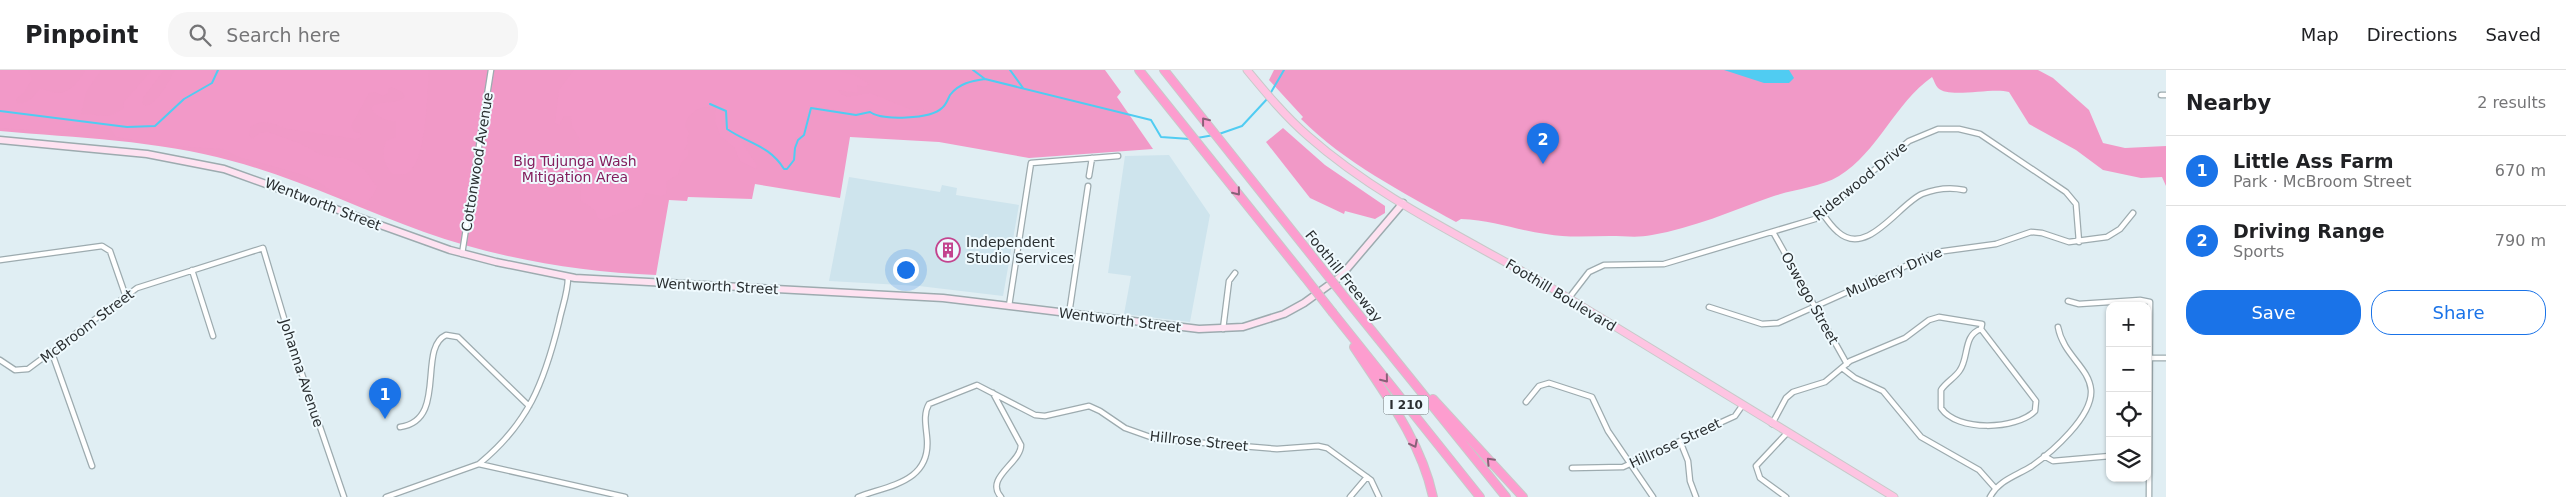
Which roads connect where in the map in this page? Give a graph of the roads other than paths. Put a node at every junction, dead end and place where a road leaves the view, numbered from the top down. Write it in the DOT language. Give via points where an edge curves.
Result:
graph roads {
  1 [pos="491,70"];
  2 [pos="1139,70"];
  3 [pos="1164,70"];
  4 [pos="1247,70"];
  5 [pos="0,140"];
  6 [pos="1118,156"];
  7 [pos="1092,158"];
  8 [pos="1089,176"];
  9 [pos="1088,186"];
  10 [pos="1964,190"];
  11 [pos="1403,203"];
  12 [pos="2133,212"];
  13 [pos="1823,214"];
  14 [pos="1774,232"];
  15 [pos="2079,242"];
  16 [pos="262,248"];
  17 [pos="462,254"];
  18 [pos="0,260"];
  19 [pos="192,270"];
  20 [pos="1236,273"];
  21 [pos="568,277"];
  22 [pos="126,296"];
  23 [pos="1570,298"];
  24 [pos="2068,301"];
  25 [pos="1009,306"];
  26 [pos="1709,307"];
  27 [pos="1816,308"];
  28 [pos="1333,313"];
  29 [pos="1069,314"];
  30 [pos="1982,326"];
  31 [pos="2058,327"];
  32 [pos="1223,329"];
  33 [pos="213,336"];
  34 [pos="1384,346"];
  35 [pos="2150,347"];
  36 [pos="52,353"];
  37 [pos="2151,358"];
  38 [pos="2166,358"];
  39 [pos="0,360"];
  40 [pos="1847,364"];
  41 [pos="1842,368"];
  42 [pos="992,392"];
  43 [pos="2149,392"];
  44 [pos="1526,402"];
  45 [pos="529,406"];
  46 [pos="1742,406"];
  47 [pos="1772,424"];
  48 [pos="400,427"];
  49 [pos="1787,433"];
  50 [pos="2148,437"];
  51 [pos="1680,441"];
  52 [pos="2044,456"];
  53 [pos="2106,456"];
  54 [pos="478,464"];
  55 [pos="1630,464"];
  56 [pos="92,466"];
  57 [pos="1572,468"];
  58 [pos="1367,477"];
  59 [pos="2149,482"];
  60 [pos="1995,488"];
  61 [pos="601,494"];
  62 [pos="344,497"];
  63 [pos="386,497"];
  64 [pos="624,497"];
  65 [pos="858,497"];
  66 [pos="1001,497"];
  67 [pos="1350,497"];
  68 [pos="1379,497"];
  69 [pos="1433,497"];
  70 [pos="1480,497"];
  71 [pos="1506,497"];
  72 [pos="1523,497"];
  73 [pos="1653,497"];
  74 [pos="1696,497"];
  75 [pos="1786,497"];
  76 [pos="1894,497"];
  77 [pos="1990,497"];
  78 [pos="2149,497"];
  1 -- 17 [label="street, Cottonwood Avenue"];
  2 -- 28 [label="highway, I 210, one-way, bridge"];
  34 -- 3 [label="highway, Foothill Freeway / I 210, one-way, bridge"];
  4 -- 11 [label="main road, Foothill Boulevard" via="1290,119 1341,163"];
  5 -- 17 [label="main road, Wentworth Street" via="147,154 224,169"];
  6 -- 7 [label="street"];
  7 -- 8 [label="street"];
  7 -- 25 [label="street" via="1031,163"];
  9 -- 29 [label="street"];
  10 -- 13 [label="street" via="1954,188 1921,194 1863,238 1842,235"];
  11 -- 23 [label="main road, Foothill Boulevard"];
  11 -- 32 [label="main road, Wentworth Street" via="1353,264 1325,289 1284,314 1244,327"];
  12 -- 15 [label="street, Mulberry Drive" via="2114,234"];
  13 -- 14 [label="street, Riderwood Drive" via="1810,222"];
  13 -- 15 [label="street, Riderwood Drive" via="1913,138 1938,129 1959,129 1989,139 2072,197 2077,211"];
  14 -- 23 [label="street, Riderwood Drive" via="1664,264 1604,265 1589,272"];
  14 -- 27 [label="street, Oswego Street"];
  15 -- 27 [label="street, Mulberry Drive" via="2031,232 1996,244 1942,250"];
  16 -- 19 [label="street, McBroom Street"];
  16 -- 62 [label="street, Johanna Avenue"];
  17 -- 21 [label="main road, Wentworth Street"];
  18 -- 22 [label="street" via="102,246 110,251"];
  19 -- 22 [label="street, McBroom Street" via="146,284"];
  19 -- 33 [label="street"];
  20 -- 32 [label="street" via="1229,282"];
  21 -- 25 [label="main road, Wentworth Street" via="943,298"];
  21 -- 45 [label="street" via="548,368"];
  22 -- 36 [label="street, McBroom Street"];
  23 -- 46 [label="main road, Foothill Boulevard"];
  24 -- 35 [label="street" via="2079,304 2148,300 2151,306"];
  25 -- 29 [label="main road, Wentworth Street"];
  26 -- 27 [label="street, Mulberry Drive" via="1767,324"];
  27 -- 40 [label="street, Oswego Street"];
  28 -- 69 [label="highway, one-way" via="1411,437 1426,468"];
  28 -- 70 [label="highway, I 210, one-way"];
  29 -- 32 [label="main road, Wentworth Street"];
  30 -- 30 [label="street" via="2034,398 2036,408 2030,415 2002,424 1966,424 1956,422 1941,408 1941,390 1961,369 1970,340"];
  30 -- 40 [label="street" via="1934,318 1905,338 1868,351"];
  31 -- 52 [label="street" via="2063,345 2087,377 2090,398 2077,423"];
  34 -- 71 [label="highway, Foothill Freeway / I 210"];
  72 -- 34 [label="highway, one-way"];
  36 -- 39 [label="street, McBroom Street" via="22,371 12,369"];
  36 -- 56 [label="street"];
  37 -- 38 [label="street"];
  40 -- 41 [label="street"];
  41 -- 47 [label="street" via="1825,382 1793,392 1786,398"];
  41 -- 60 [label="street" via="1883,391 1921,437 1979,470"];
  42 -- 58 [label="street, Hillrose Street" via="1045,416 1089,406 1125,428 1156,439 1277,449 1327,448"];
  42 -- 65 [label="street, Hillrose Street" via="977,385 929,404 925,418 926,453 917,472 894,485"];
  42 -- 66 [label="street" via="1021,443 1020,453 998,480 997,493"];
  43 -- 50 [label="street"];
  44 -- 55 [label="street" via="1539,386 1550,383 1590,396"];
  45 -- 48 [label="street" via="458,337 446,335 437,343 424,414 415,423"];
  45 -- 54 [label="street" via="496,450"];
  46 -- 47 [label="main road, Foothill Boulevard"];
  46 -- 51 [label="street, Hillrose Street" via="1735,416"];
  47 -- 49 [label="main road, Foothill Boulevard"];
  49 -- 75 [label="street" via="1756,466 1760,478"];
  49 -- 76 [label="main road, Foothill Boulevard"];
  51 -- 55 [label="street, Hillrose Street"];
  51 -- 74 [label="street"];
  52 -- 53 [label="street" via="2053,461"];
  52 -- 60 [label="street"];
  54 -- 61 [label="street"];
  54 -- 63 [label="street"];
  55 -- 57 [label="street, Hillrose Street" via="1623,467"];
  55 -- 73 [label="street"];
  58 -- 67 [label="street"];
  58 -- 68 [label="street" via="1376,487"];
  59 -- 78 [label="street"];
  60 -- 77 [label="street"];
  61 -- 64 [label="street"];
}
